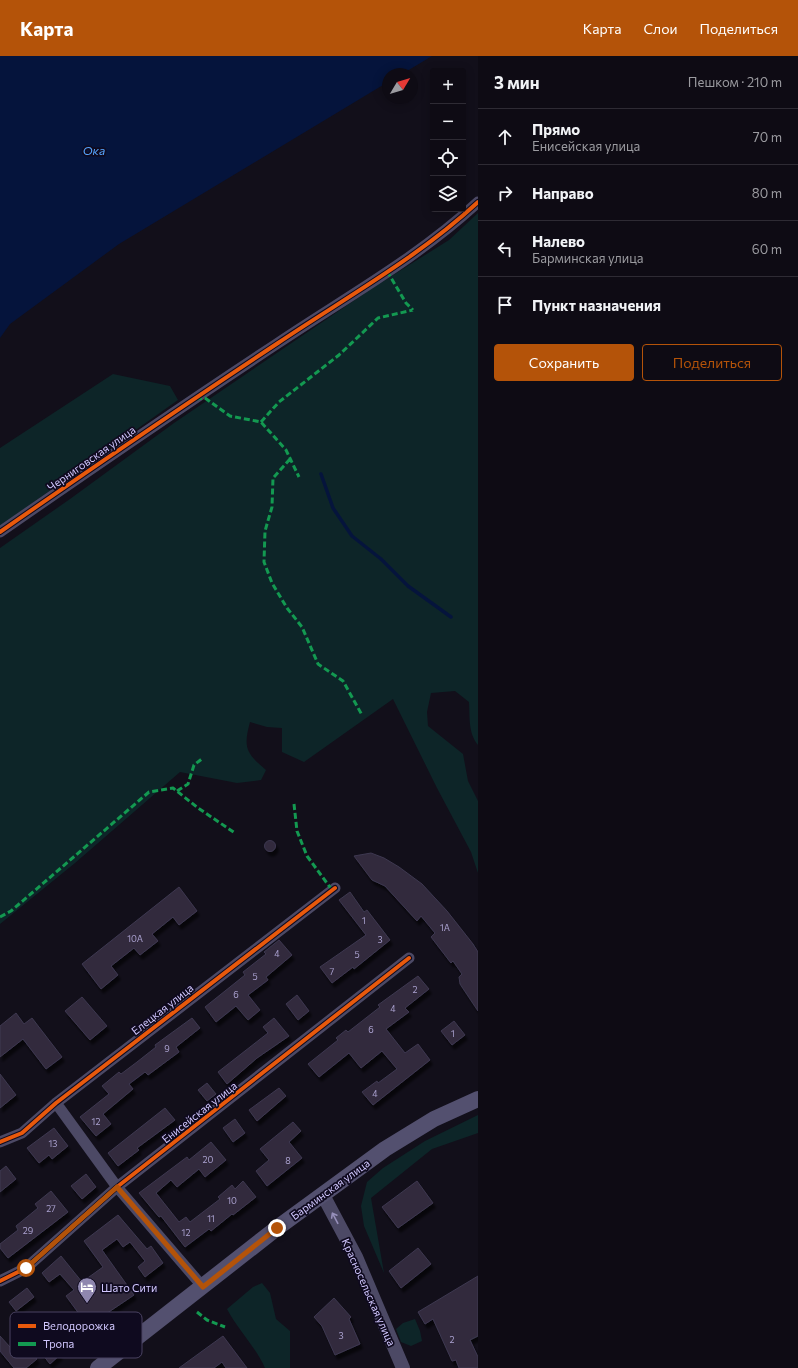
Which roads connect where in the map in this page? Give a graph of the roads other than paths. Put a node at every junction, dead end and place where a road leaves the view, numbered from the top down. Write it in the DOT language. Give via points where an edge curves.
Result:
graph roads {
  1 [pos="478,202"];
  2 [pos="0,532"];
  3 [pos="335,888"];
  4 [pos="409,958"];
  5 [pos="478,1099"];
  6 [pos="56,1103"];
  7 [pos="0,1142"];
  8 [pos="117,1187"];
  9 [pos="323,1195"];
  10 [pos="0,1281"];
  11 [pos="203,1287"];
  12 [pos="142,1334"];
  13 [pos="111,1358"];
  14 [pos="98,1368"];
  15 [pos="403,1368"];
  1 -- 2 [label="street, Черниговская улица" via="455,222 387,271 192,399"];
  3 -- 6 [label="street, Елецкая улица"];
  4 -- 8 [label="street, Енисейская улица"];
  5 -- 9 [label="main road, Барминская улица" via="434,1119 384,1149"];
  6 -- 7 [label="street, Елецкая улица" via="22,1133"];
  6 -- 8 [label="street"];
  8 -- 10 [label="street, Енисейская улица" via="26,1268"];
  8 -- 11 [label="street"];
  9 -- 11 [label="main road, Барминская улица"];
  15 -- 9 [label="street, Красносельская улица, one-way" via="356,1256"];
  11 -- 12 [label="main road, Барминская улица"];
  13 -- 14 [label="main road, Барминская улица"];
}
